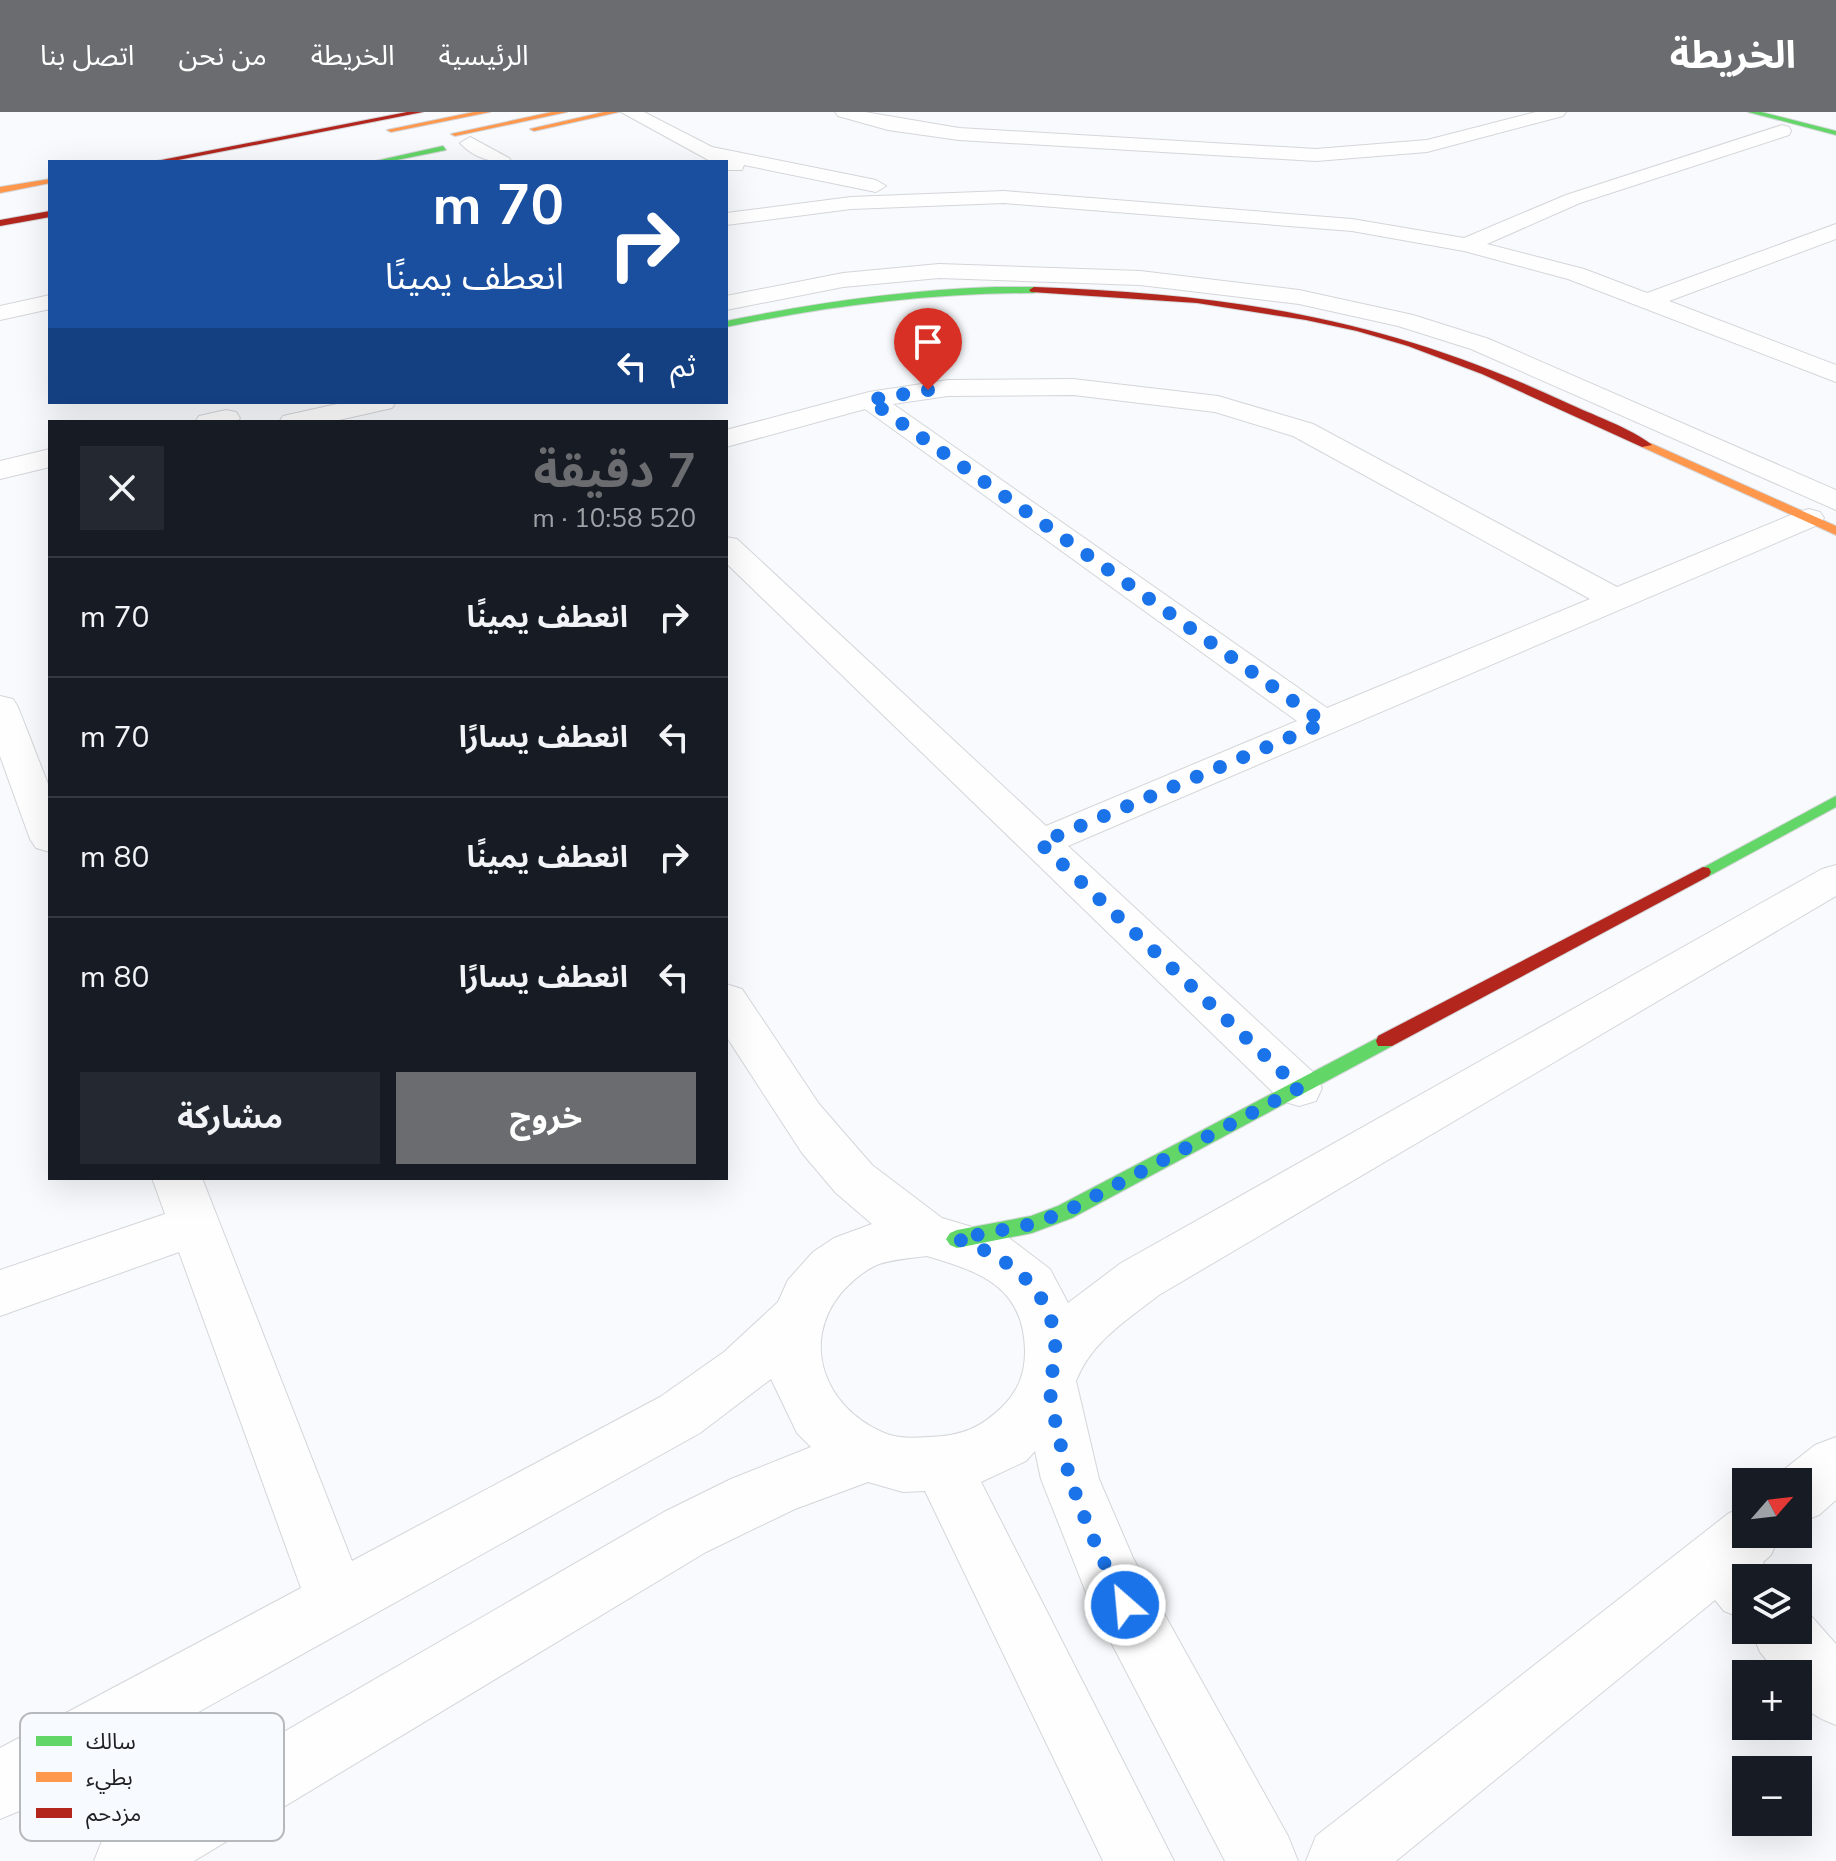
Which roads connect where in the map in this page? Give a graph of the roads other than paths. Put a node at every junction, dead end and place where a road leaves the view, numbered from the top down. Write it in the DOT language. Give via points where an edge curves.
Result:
graph roads {
  1 [pos="419,112"];
  2 [pos="486,112"];
  3 [pos="563,112"];
  4 [pos="615,112"];
  5 [pos="630,112"];
  6 [pos="844,112"];
  7 [pos="1495,112"];
  8 [pos="1557,112"];
  9 [pos="1752,112"];
  10 [pos="1803,112"];
  11 [pos="1836,120"];
  12 [pos="1528,121"];
  13 [pos="1782,131"];
  14 [pos="1836,133"];
  15 [pos="470,143"];
  16 [pos="710,152"];
  17 [pos="369,157"];
  18 [pos="166,160"];
  19 [pos="234,160"];
  20 [pos="499,160"];
  21 [pos="725,160"];
  22 [pos="728,162"];
  23 [pos="48,181"];
  24 [pos="0,190"];
  25 [pos="48,194"];
  26 [pos="973,197"];
  27 [pos="1573,199"];
  28 [pos="0,204"];
  29 [pos="810,207"];
  30 [pos="1490,212"];
  31 [pos="48,214"];
  32 [pos="1424,217"];
  33 [pos="728,219"];
  34 [pos="1311,220"];
  35 [pos="0,223"];
  36 [pos="48,227"];
  37 [pos="1836,231"];
  38 [pos="0,236"];
  39 [pos="1466,245"];
  40 [pos="1650,300"];
  41 [pos="48,302"];
  42 [pos="728,303"];
  43 [pos="0,313"];
  44 [pos="728,324"];
  45 [pos="1836,374"];
  46 [pos="869,400"];
  47 [pos="366,404"];
  48 [pos="288,413"];
  49 [pos="728,438"];
  50 [pos="48,458"];
  51 [pos="0,470"];
  52 [pos="48,478"];
  53 [pos="0,489"];
  54 [pos="1827,517"];
  55 [pos="728,548"];
  56 [pos="1616,600"];
  57 [pos="0,707"];
  58 [pos="1324,723"];
  59 [pos="1836,801"];
  60 [pos="48,834"];
  61 [pos="1040,843"];
  62 [pos="1836,878"];
  63 [pos="728,1003"];
  64 [pos="1299,1088"];
  65 [pos="186,1202"];
  66 [pos="942,1237"];
  67 [pos="0,1293"];
  68 [pos="797,1318"];
  69 [pos="1053,1370"];
  70 [pos="867,1455"];
  71 [pos="1836,1464"];
  72 [pos="942,1465"];
  73 [pos="1812,1484"];
  74 [pos="1739,1561"];
  75 [pos="337,1602"];
  76 [pos="1794,1644"];
  77 [pos="1836,1693"];
  78 [pos="133,1713"];
  79 [pos="284,1770"];
  80 [pos="20,1774"];
  81 [pos="0,1785"];
  82 [pos="163,1841"];
  83 [pos="129,1861"];
  84 [pos="1139,1861"];
  85 [pos="1263,1861"];
  86 [pos="1341,1861"];
  1 -- 18 [label="street"];
  2 -- 19 [label="street"];
  3 -- 17 [label="street"];
  4 -- 15 [label="street"];
  5 -- 16 [label="street"];
  6 -- 12 [label="street" via="959,134 1169,155 1370,152 1456,140"];
  7 -- 12 [label="street"];
  8 -- 12 [label="street"];
  9 -- 14 [label="street"];
  10 -- 11 [label="street"];
  13 -- 27 [label="street"];
  15 -- 17 [label="street"];
  15 -- 20 [label="street"];
  16 -- 21 [label="street"];
  16 -- 26 [label="street" via="861,184"];
  22 -- 29 [label="street"];
  23 -- 24 [label="street"];
  25 -- 28 [label="street"];
  26 -- 29 [label="street"];
  26 -- 34 [label="street" via="1158,199"];
  27 -- 30 [label="street"];
  27 -- 39 [label="street"];
  29 -- 33 [label="street"];
  31 -- 35 [label="street"];
  32 -- 34 [label="street"];
  34 -- 39 [label="street"];
  36 -- 38 [label="street"];
  37 -- 40 [label="street"];
  39 -- 40 [label="street"];
  40 -- 45 [label="street"];
  41 -- 43 [label="street"];
  42 -- 54 [label="street" via="843,280 939,271 1140,278 1299,297 1404,320 1480,344"];
  44 -- 54 [label="street" via="834,301 955,288 1105,291 1284,313 1409,341"];
  46 -- 49 [label="street"];
  46 -- 56 [label="street" via="948,388 1031,385 1171,397 1262,415 1339,448"];
  46 -- 58 [label="street"];
  47 -- 48 [label="street"];
  50 -- 51 [label="street"];
  52 -- 53 [label="street"];
  54 -- 56 [label="street"];
  55 -- 61 [label="street"];
  56 -- 58 [label="street"];
  57 -- 60 [label="street"];
  58 -- 61 [label="street"];
  59 -- 64 [label="street"];
  61 -- 64 [label="street"];
  62 -- 69 [label="street" via="1140,1279 1094,1312"];
  63 -- 66 [label="street" via="826,1149 887,1208"];
  64 -- 66 [label="street" via="1065,1212 1032,1224"];
  65 -- 67 [label="street"];
  65 -- 75 [label="street"];
  66 -- 68 [label="street" via="891,1238 859,1249 831,1268 809,1293"];
  66 -- 69 [label="street" via="990,1250 1039,1294 1052,1323"];
  68 -- 70 [label="street" via="792,1349 797,1381 812,1411 836,1436"];
  68 -- 75 [label="street" via="744,1369 680,1415"];
  69 -- 72 [label="street" via="1034,1415 1010,1439 978,1457"];
  69 -- 85 [label="street" via="1070,1479 1111,1579"];
  70 -- 72 [label="street" via="904,1465"];
  70 -- 79 [label="street" via="745,1500"];
  71 -- 73 [label="street"];
  72 -- 84 [label="street"];
  74 -- 86 [label="street"];
  75 -- 78 [label="street"];
  76 -- 77 [label="street"];
  80 -- 81 [label="street"];
  82 -- 83 [label="street"];
}
